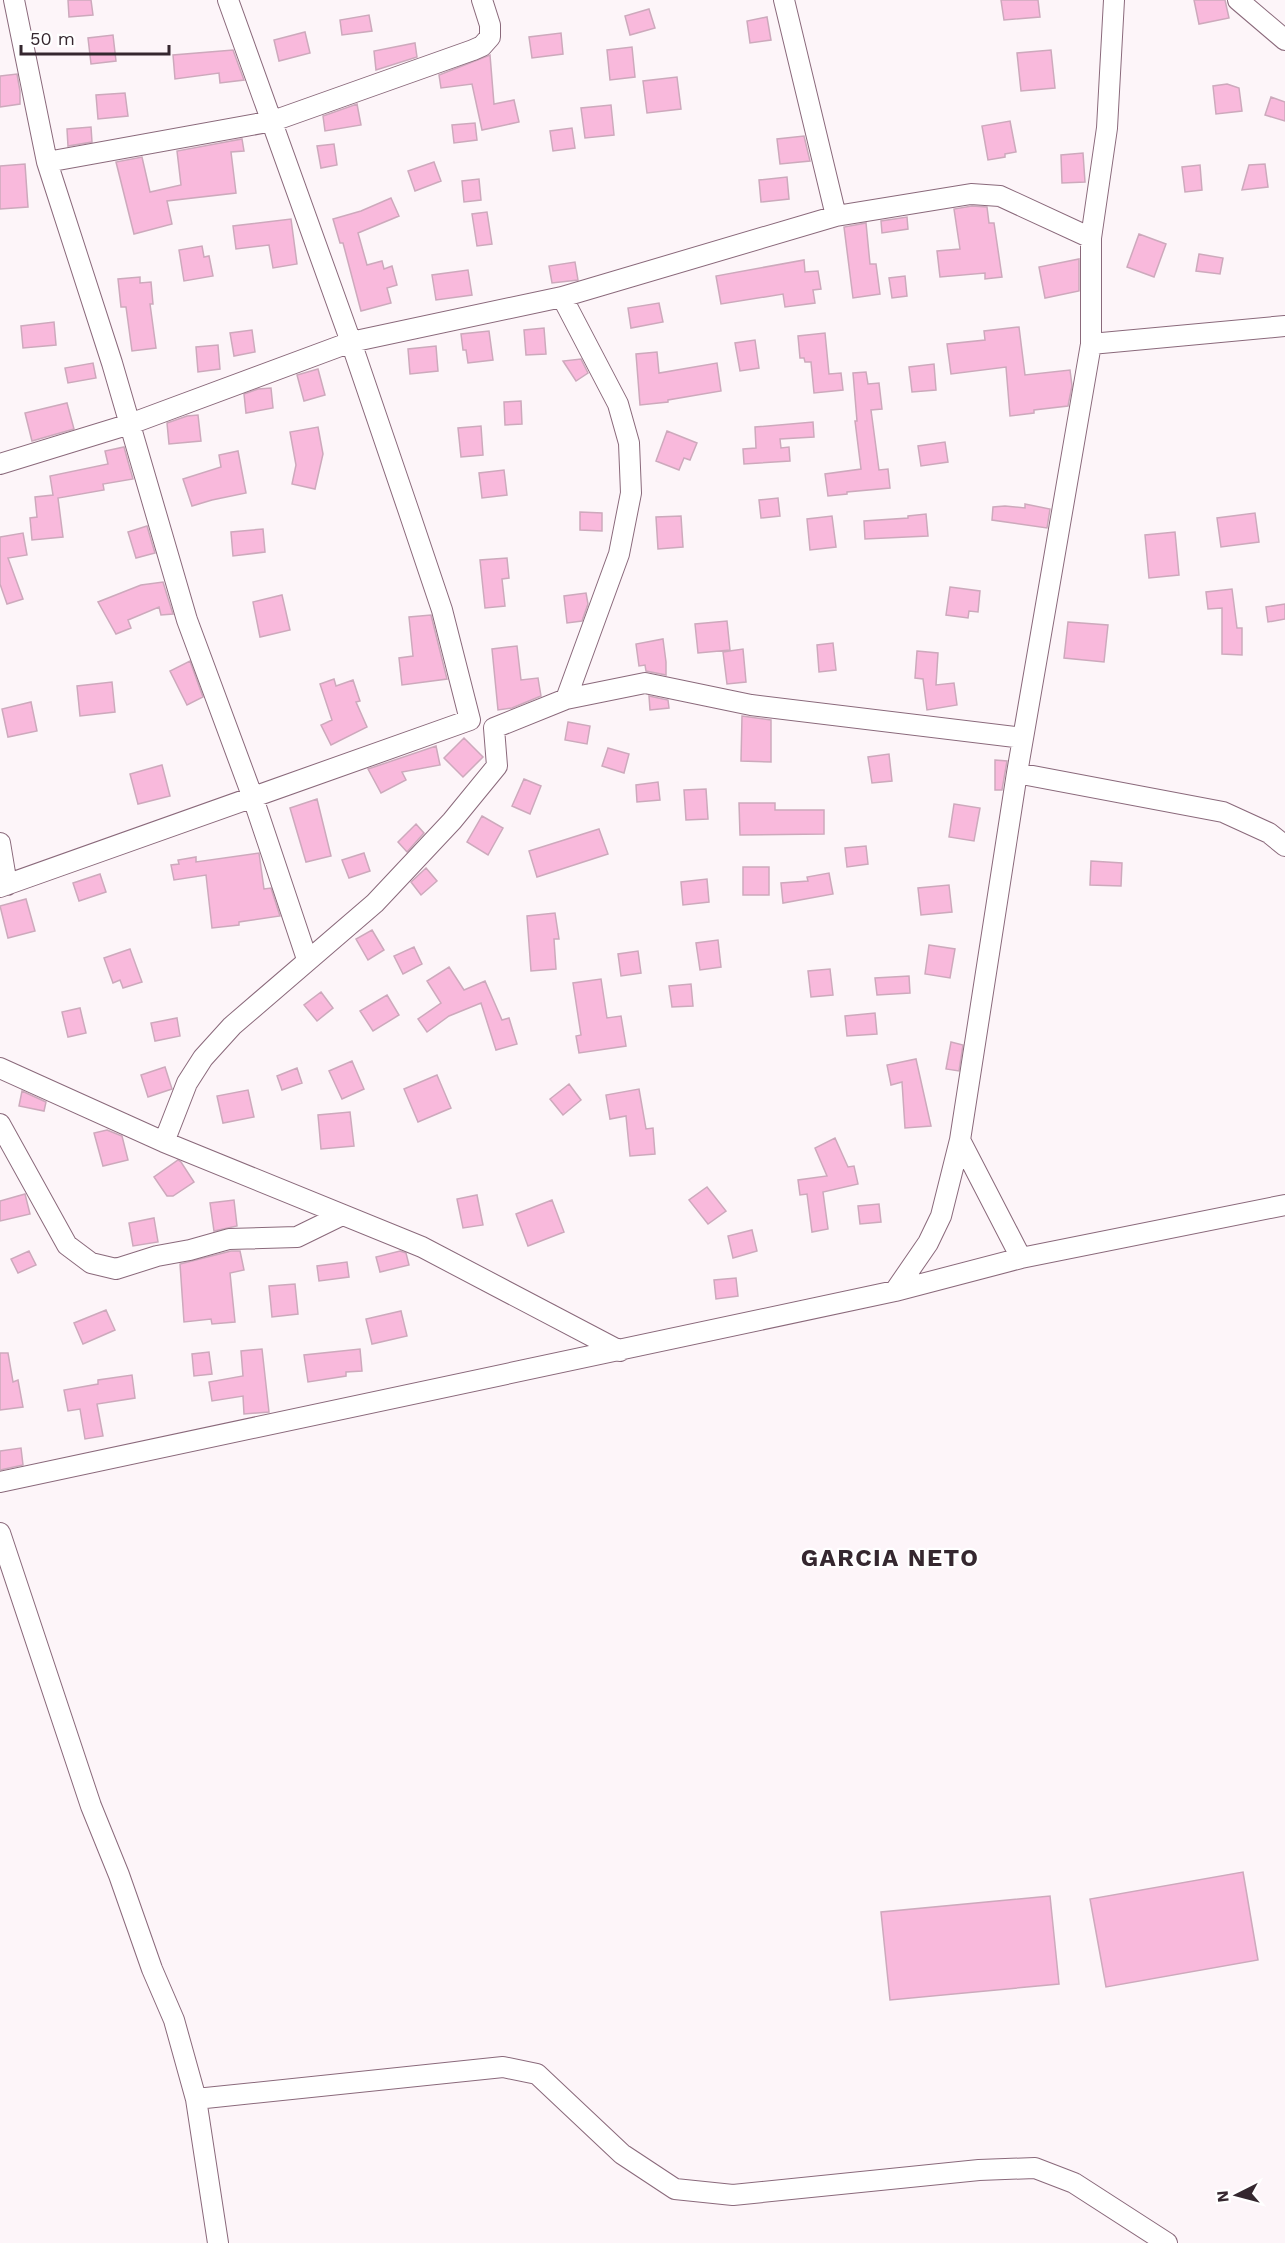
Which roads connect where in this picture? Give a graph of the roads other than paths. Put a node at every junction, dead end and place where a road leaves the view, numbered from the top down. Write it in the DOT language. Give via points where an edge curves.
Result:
graph roads {
  1 [pos="14,0"];
  2 [pos="228,0"];
  3 [pos="482,0"];
  4 [pos="784,0"];
  5 [pos="1114,0"];
  6 [pos="1238,0"];
  7 [pos="1285,40"];
  8 [pos="273,121"];
  9 [pos="47,162"];
  10 [pos="836,216"];
  11 [pos="1092,238"];
  12 [pos="562,297"];
  13 [pos="1285,326"];
  14 [pos="351,342"];
  15 [pos="1091,344"];
  16 [pos="130,424"];
  17 [pos="0,464"];
  18 [pos="566,699"];
  19 [pos="470,720"];
  20 [pos="494,728"];
  21 [pos="1023,738"];
  22 [pos="1017,773"];
  23 [pos="253,798"];
  24 [pos="0,843"];
  25 [pos="1285,846"];
  26 [pos="4,886"];
  27 [pos="307,959"];
  28 [pos="0,1068"];
  29 [pos="0,1124"];
  30 [pos="960,1140"];
  31 [pos="164,1142"];
  32 [pos="1285,1205"];
  33 [pos="342,1215"];
  34 [pos="1021,1258"];
  35 [pos="895,1291"];
  36 [pos="620,1351"];
  37 [pos="0,1482"];
  38 [pos="0,1533"];
  39 [pos="196,2099"];
  40 [pos="218,2243"];
  41 [pos="1167,2243"];
  1 -- 9 [label="street"];
  2 -- 8 [label="street"];
  3 -- 8 [label="street" via="490,25 489,37 482,46"];
  4 -- 10 [label="street"];
  5 -- 11 [label="street" via="1107,128"];
  6 -- 7 [label="street"];
  8 -- 9 [label="street"];
  8 -- 14 [label="street"];
  9 -- 16 [label="street"];
  10 -- 11 [label="street" via="971,194 1000,196"];
  10 -- 12 [label="street"];
  11 -- 15 [label="street"];
  12 -- 14 [label="street"];
  12 -- 18 [label="street" via="618,404 629,443 631,493 619,554"];
  13 -- 15 [label="street"];
  14 -- 16 [label="street"];
  14 -- 19 [label="street" via="442,610"];
  15 -- 21 [label="street"];
  16 -- 17 [label="street"];
  16 -- 23 [label="street" via="187,620"];
  18 -- 20 [label="street"];
  18 -- 21 [label="street" via="645,683 752,705"];
  19 -- 20 [label="street"];
  19 -- 23 [label="street"];
  20 -- 27 [label="street" via="497,766 375,903"];
  21 -- 22 [label="street"];
  22 -- 25 [label="street" via="1223,813 1269,833"];
  22 -- 30 [label="street"];
  23 -- 26 [label="street"];
  23 -- 27 [label="street"];
  24 -- 26 [label="street"];
  27 -- 31 [label="street" via="232,1026 203,1058 187,1083"];
  28 -- 31 [label="street"];
  29 -- 33 [label="street" via="67,1245 91,1263 116,1269 230,1239 297,1237"];
  30 -- 34 [label="street"];
  30 -- 35 [label="street" via="941,1216 928,1243"];
  31 -- 33 [label="street"];
  32 -- 34 [label="street"];
  33 -- 36 [label="street" via="422,1247"];
  34 -- 35 [label="street"];
  35 -- 36 [label="street"];
  36 -- 37 [label="street"];
  38 -- 39 [label="street" via="91,1806 174,2020"];
  39 -- 40 [label="street"];
  39 -- 41 [label="street" via="503,2067 537,2074 622,2154 675,2189 734,2195 979,2170 1035,2168 1074,2183"];
}
